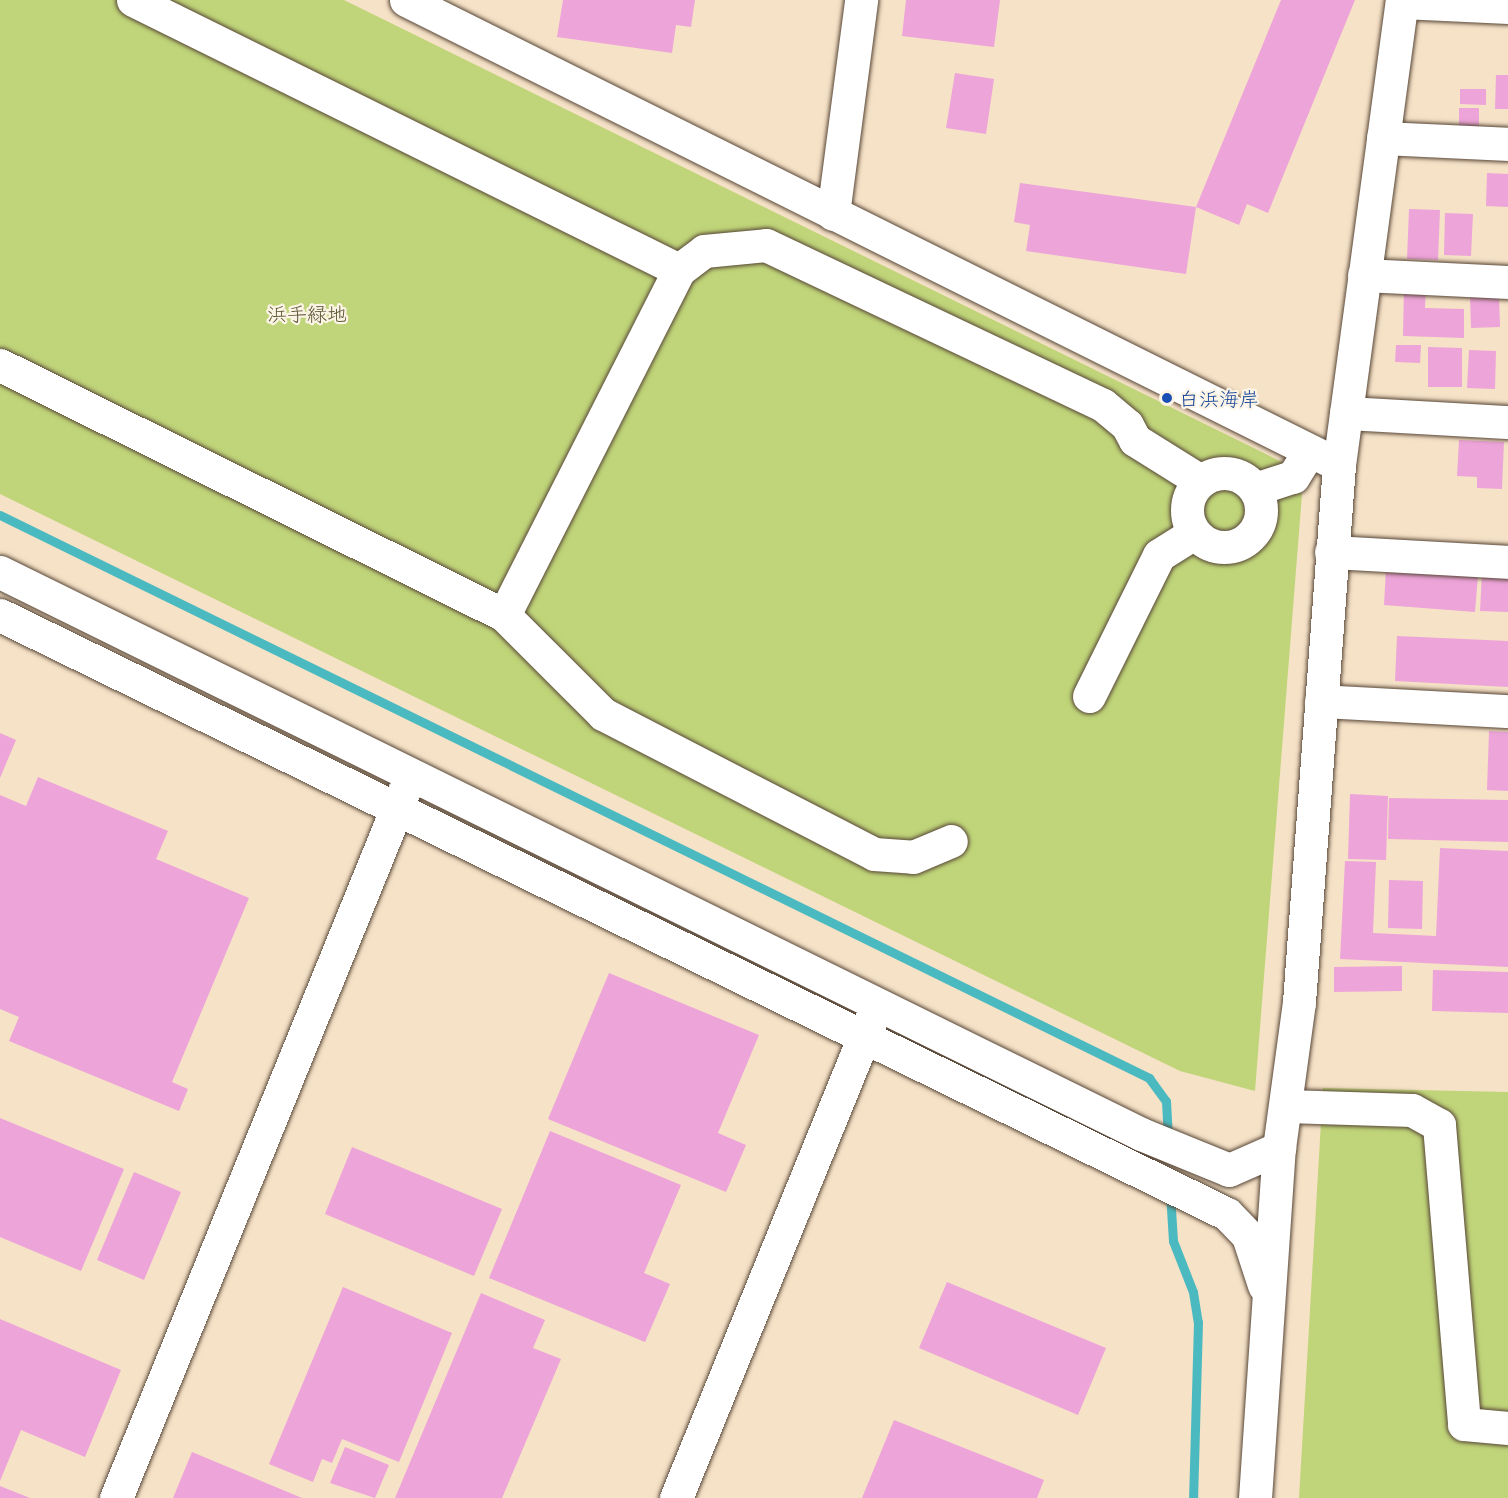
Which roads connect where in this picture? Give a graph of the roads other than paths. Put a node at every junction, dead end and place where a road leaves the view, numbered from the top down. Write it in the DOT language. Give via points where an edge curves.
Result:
graph roads {
  1 [pos="133,0"];
  2 [pos="406,0"];
  3 [pos="861,0"];
  4 [pos="1402,1"];
  5 [pos="1508,7"];
  6 [pos="1383,138"];
  7 [pos="1508,144"];
  8 [pos="833,214"];
  9 [pos="679,270"];
  10 [pos="1364,275"];
  11 [pos="1508,282"];
  12 [pos="0,365"];
  13 [pos="1346,413"];
  14 [pos="1508,422"];
  15 [pos="1308,453"];
  16 [pos="1339,465"];
  17 [pos="1199,480"];
  18 [pos="1255,489"];
  19 [pos="1192,534"];
  20 [pos="1331,552"];
  21 [pos="1508,562"];
  22 [pos="0,572"];
  23 [pos="0,615"];
  24 [pos="504,615"];
  25 [pos="1089,696"];
  26 [pos="1321,701"];
  27 [pos="1508,711"];
  28 [pos="410,774"];
  29 [pos="395,812"];
  30 [pos="951,841"];
  31 [pos="877,1004"];
  32 [pos="862,1040"];
  33 [pos="1286,1106"];
  34 [pos="1279,1148"];
  35 [pos="1275,1201"];
  36 [pos="1227,1214"];
  37 [pos="1270,1301"];
  38 [pos="1508,1428"];
  39 [pos="116,1498"];
  40 [pos="676,1498"];
  41 [pos="1255,1498"];
  1 -- 9 [label="street"];
  2 -- 8 [label="street"];
  3 -- 8 [label="street"];
  4 -- 5 [label="street"];
  4 -- 6 [label="street"];
  6 -- 7 [label="street"];
  6 -- 10 [label="street"];
  8 -- 15 [label="street"];
  9 -- 17 [label="street" via="704,251 766,245 1103,405 1127,425 1135,440"];
  9 -- 24 [label="street"];
  10 -- 11 [label="street"];
  10 -- 13 [label="street"];
  12 -- 24 [label="street"];
  13 -- 14 [label="street"];
  13 -- 16 [label="street"];
  15 -- 16 [label="street"];
  15 -- 18 [label="street" via="1293,477"];
  16 -- 20 [label="street"];
  17 -- 18 [label="street" via="1219,472 1239,476"];
  17 -- 19 [label="street" via="1185,506"];
  18 -- 19 [label="street" via="1262,512 1254,534 1235,547 1212,547"];
  19 -- 25 [label="street" via="1160,555"];
  20 -- 21 [label="street"];
  20 -- 26 [label="street"];
  22 -- 28 [label="street"];
  23 -- 29 [label="street"];
  24 -- 30 [label="street" via="603,714 672,753 874,854 913,857"];
  26 -- 27 [label="street"];
  26 -- 33 [label="street" via="1299,1002"];
  28 -- 29 [label="street"];
  28 -- 31 [label="street"];
  29 -- 32 [label="street"];
  29 -- 39 [label="street"];
  31 -- 32 [label="street"];
  31 -- 34 [label="street" via="1141,1134 1229,1170"];
  32 -- 36 [label="street"];
  32 -- 40 [label="street"];
  33 -- 34 [label="street"];
  33 -- 38 [label="street" via="1412,1110 1439,1125 1464,1424"];
  34 -- 35 [label="street"];
  35 -- 36 [label="street"];
  35 -- 37 [label="street"];
  36 -- 37 [label="street" via="1248,1236"];
  37 -- 41 [label="street"];
}
